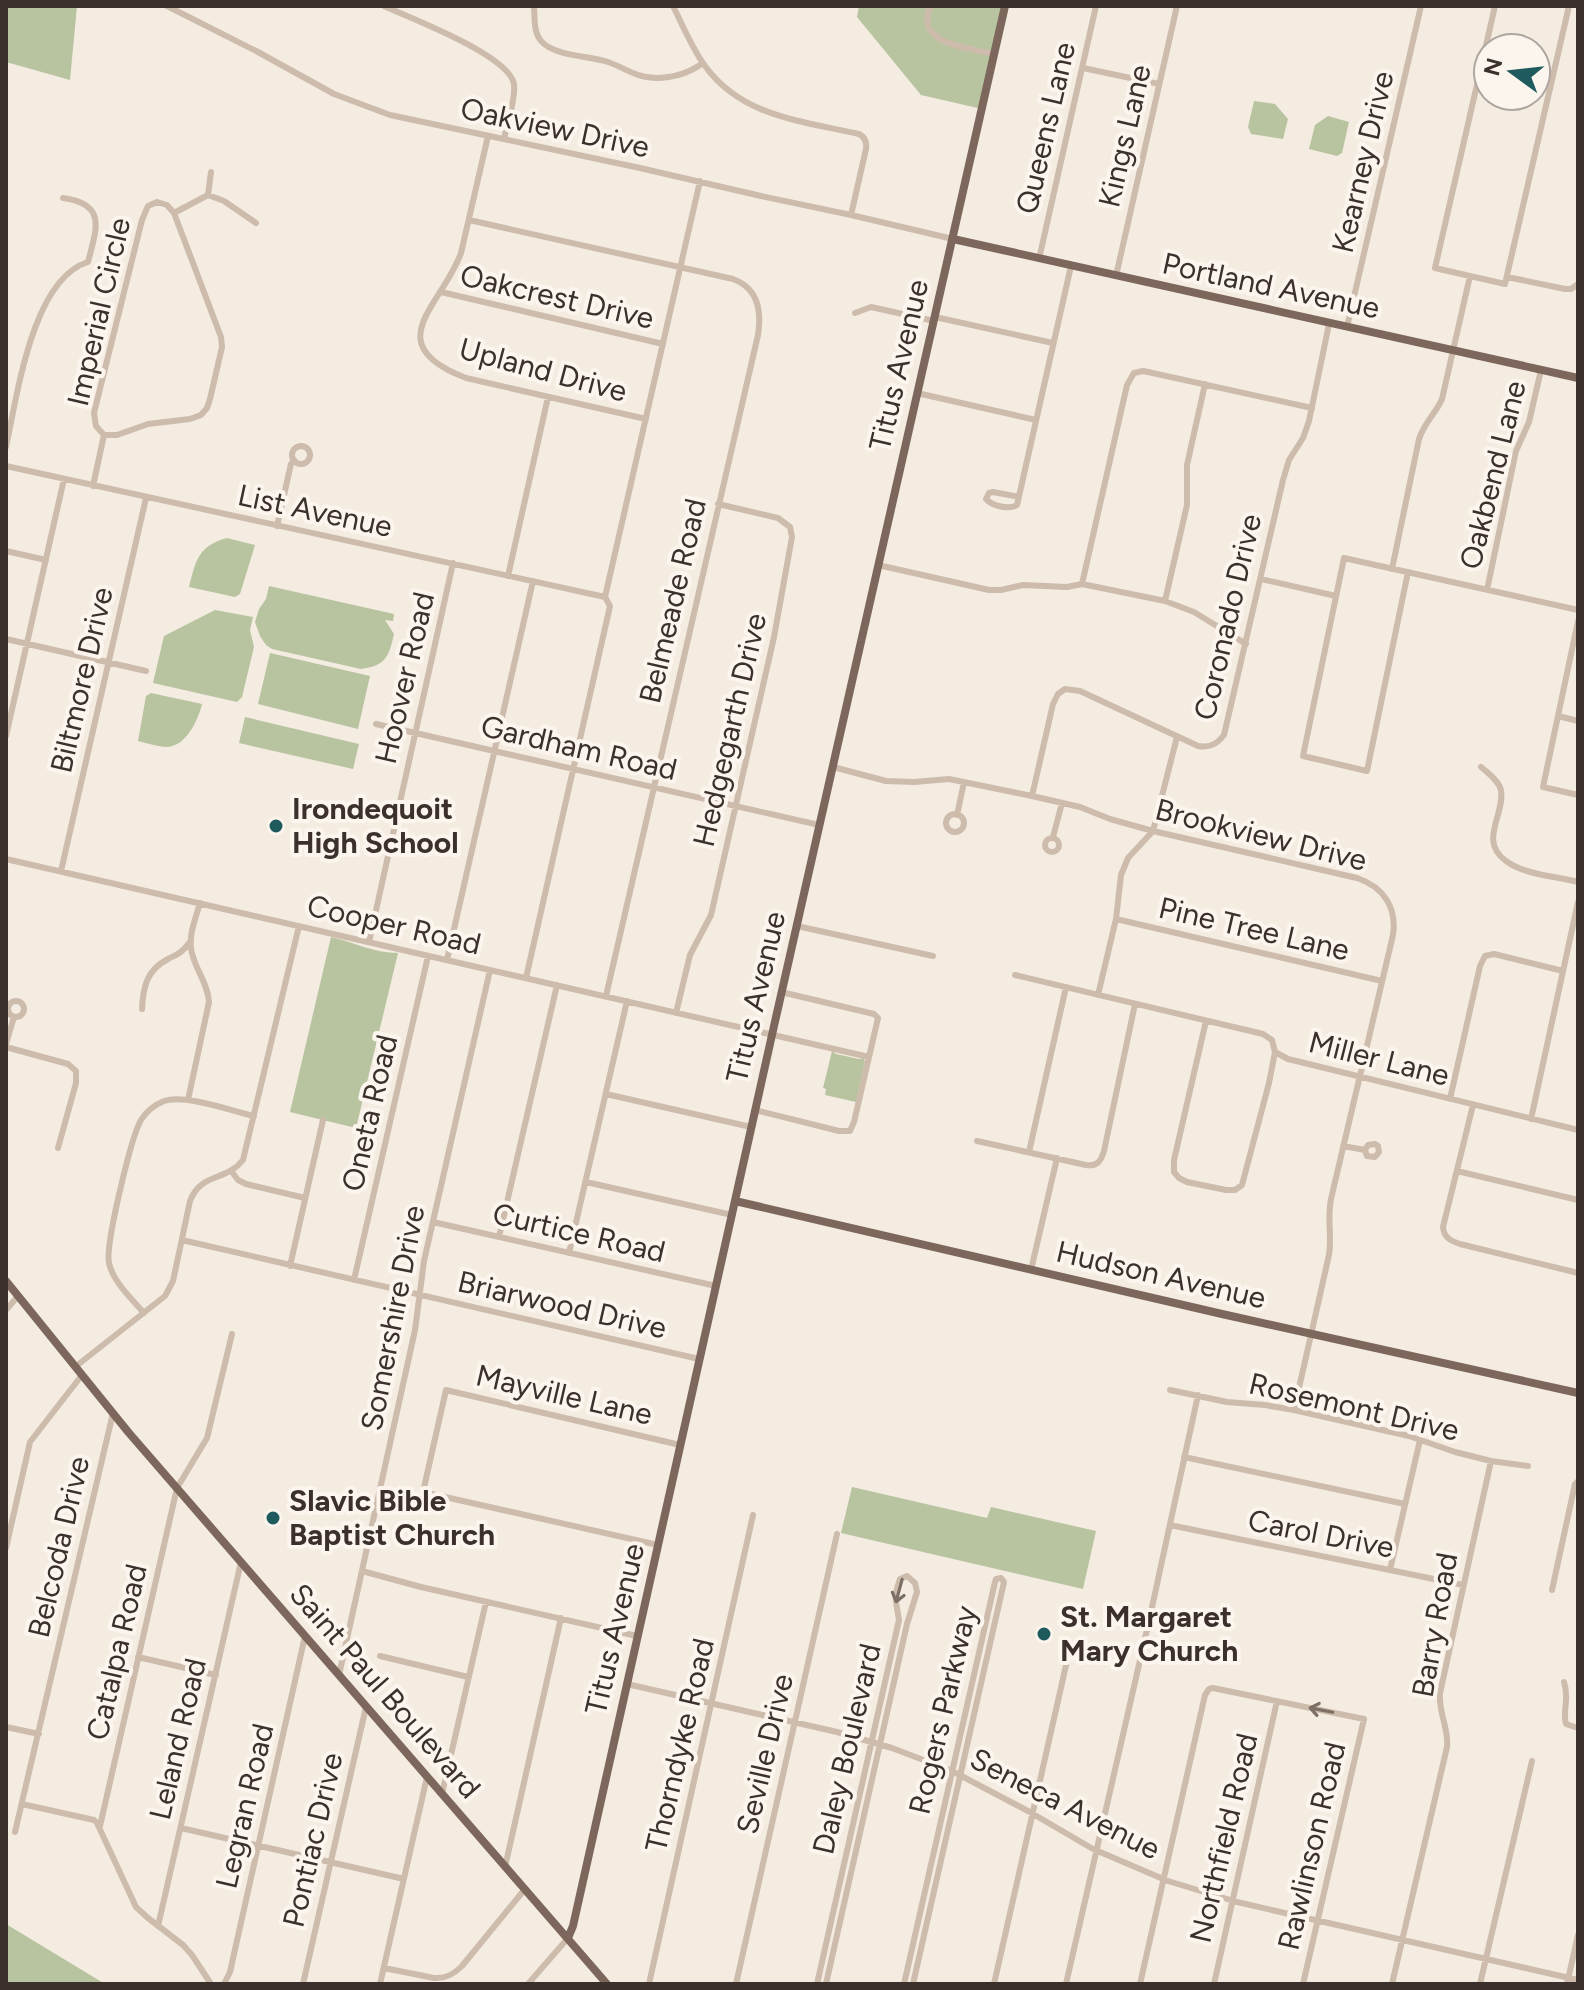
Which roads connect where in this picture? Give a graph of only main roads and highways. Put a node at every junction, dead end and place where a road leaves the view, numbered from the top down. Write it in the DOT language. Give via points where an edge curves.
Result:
graph roads {
  1 [pos="1005,6"];
  2 [pos="953,239"];
  3 [pos="1578,378"];
  4 [pos="735,1201"];
  5 [pos="6,1281"];
  6 [pos="1578,1393"];
  7 [pos="568,1938"];
  8 [pos="607,1984"];
  1 -- 2 [label="main road, Titus Avenue"];
  2 -- 3 [label="main road, Portland Avenue"];
  2 -- 4 [label="main road, Titus Avenue"];
  4 -- 6 [label="main road, Hudson Avenue"];
  4 -- 7 [label="main road, Titus Avenue"];
  5 -- 7 [label="main road, Saint Paul Boulevard" via="177,1488"];
  7 -- 8 [label="main road, Saint Paul Boulevard"];
}
